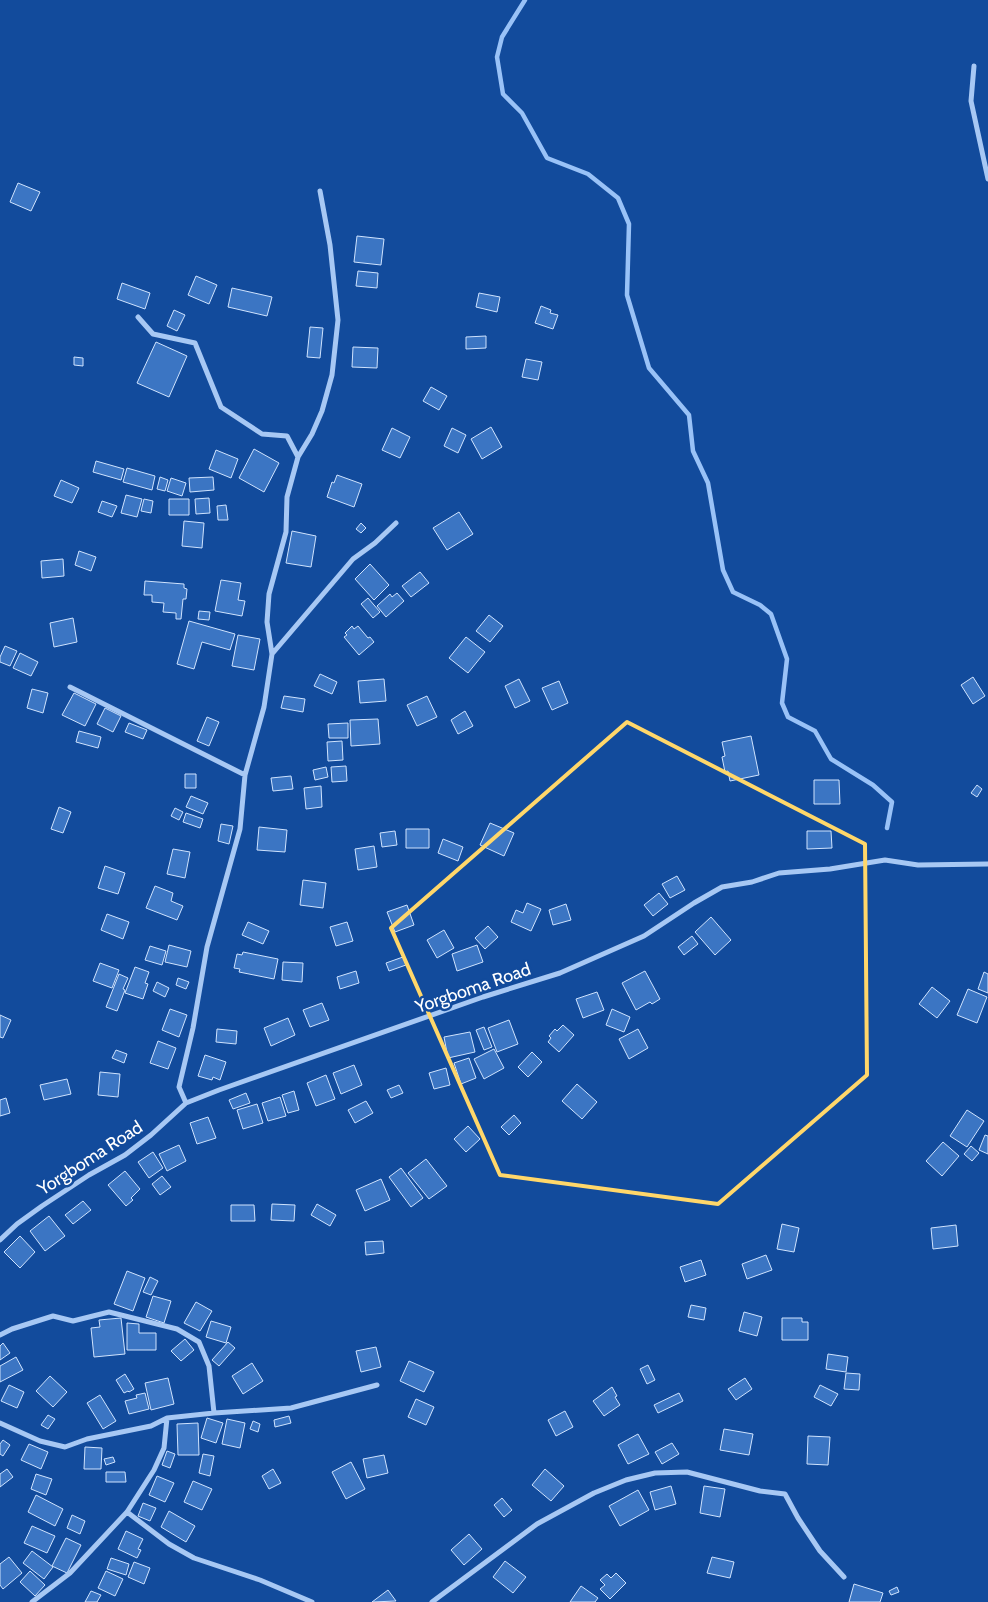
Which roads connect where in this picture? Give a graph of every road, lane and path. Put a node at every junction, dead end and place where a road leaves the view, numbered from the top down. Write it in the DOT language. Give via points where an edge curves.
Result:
graph roads {
  1 [pos="974,66"];
  2 [pos="988,179"];
  3 [pos="320,191"];
  4 [pos="138,317"];
  5 [pos="298,458"];
  6 [pos="396,523"];
  7 [pos="272,654"];
  8 [pos="70,687"];
  9 [pos="245,775"];
  10 [pos="988,864"];
  11 [pos="186,1103"];
  12 [pos="0,1240"];
  13 [pos="0,1335"];
  14 [pos="377,1385"];
  15 [pos="214,1413"];
  16 [pos="167,1418"];
  17 [pos="0,1423"];
  18 [pos="127,1512"];
  19 [pos="844,1577"];
  20 [pos="32,1602"];
  21 [pos="312,1602"];
  22 [pos="432,1602"];
  1 -- 2 [label="street" via="971,101"];
  3 -- 5 [label="street" via="338,320 332,374 322,411"];
  4 -- 5 [label="street" via="153,334 195,343 220,407 262,434 287,436"];
  5 -- 7 [label="street" via="287,498 286,532 269,594 267,622"];
  6 -- 7 [label="street" via="353,560"];
  7 -- 9 [label="street" via="264,707"];
  8 -- 9 [label="street"];
  9 -- 11 [label="street" via="240,829 208,947 179,1087"];
  10 -- 11 [label="street, Yorgboma Road" via="918,865 885,860 779,874 722,887 644,936 560,972"];
  11 -- 12 [label="street, Yorgboma Road" via="125,1155 42,1206"];
  13 -- 15 [label="street" via="52,1316 73,1321 109,1312 177,1329 199,1342 209,1366"];
  14 -- 15 [label="street" via="291,1408"];
  15 -- 16 [label="street"];
  16 -- 17 [label="street" via="151,1426 87,1439 65,1447"];
  16 -- 18 [label="street" via="164,1448"];
  18 -- 20 [label="street" via="70,1573"];
  18 -- 21 [label="street" via="169,1544 194,1558"];
  19 -- 22 [label="street" via="820,1551 785,1494 760,1491 687,1472 655,1472 594,1493 537,1524"];
}
